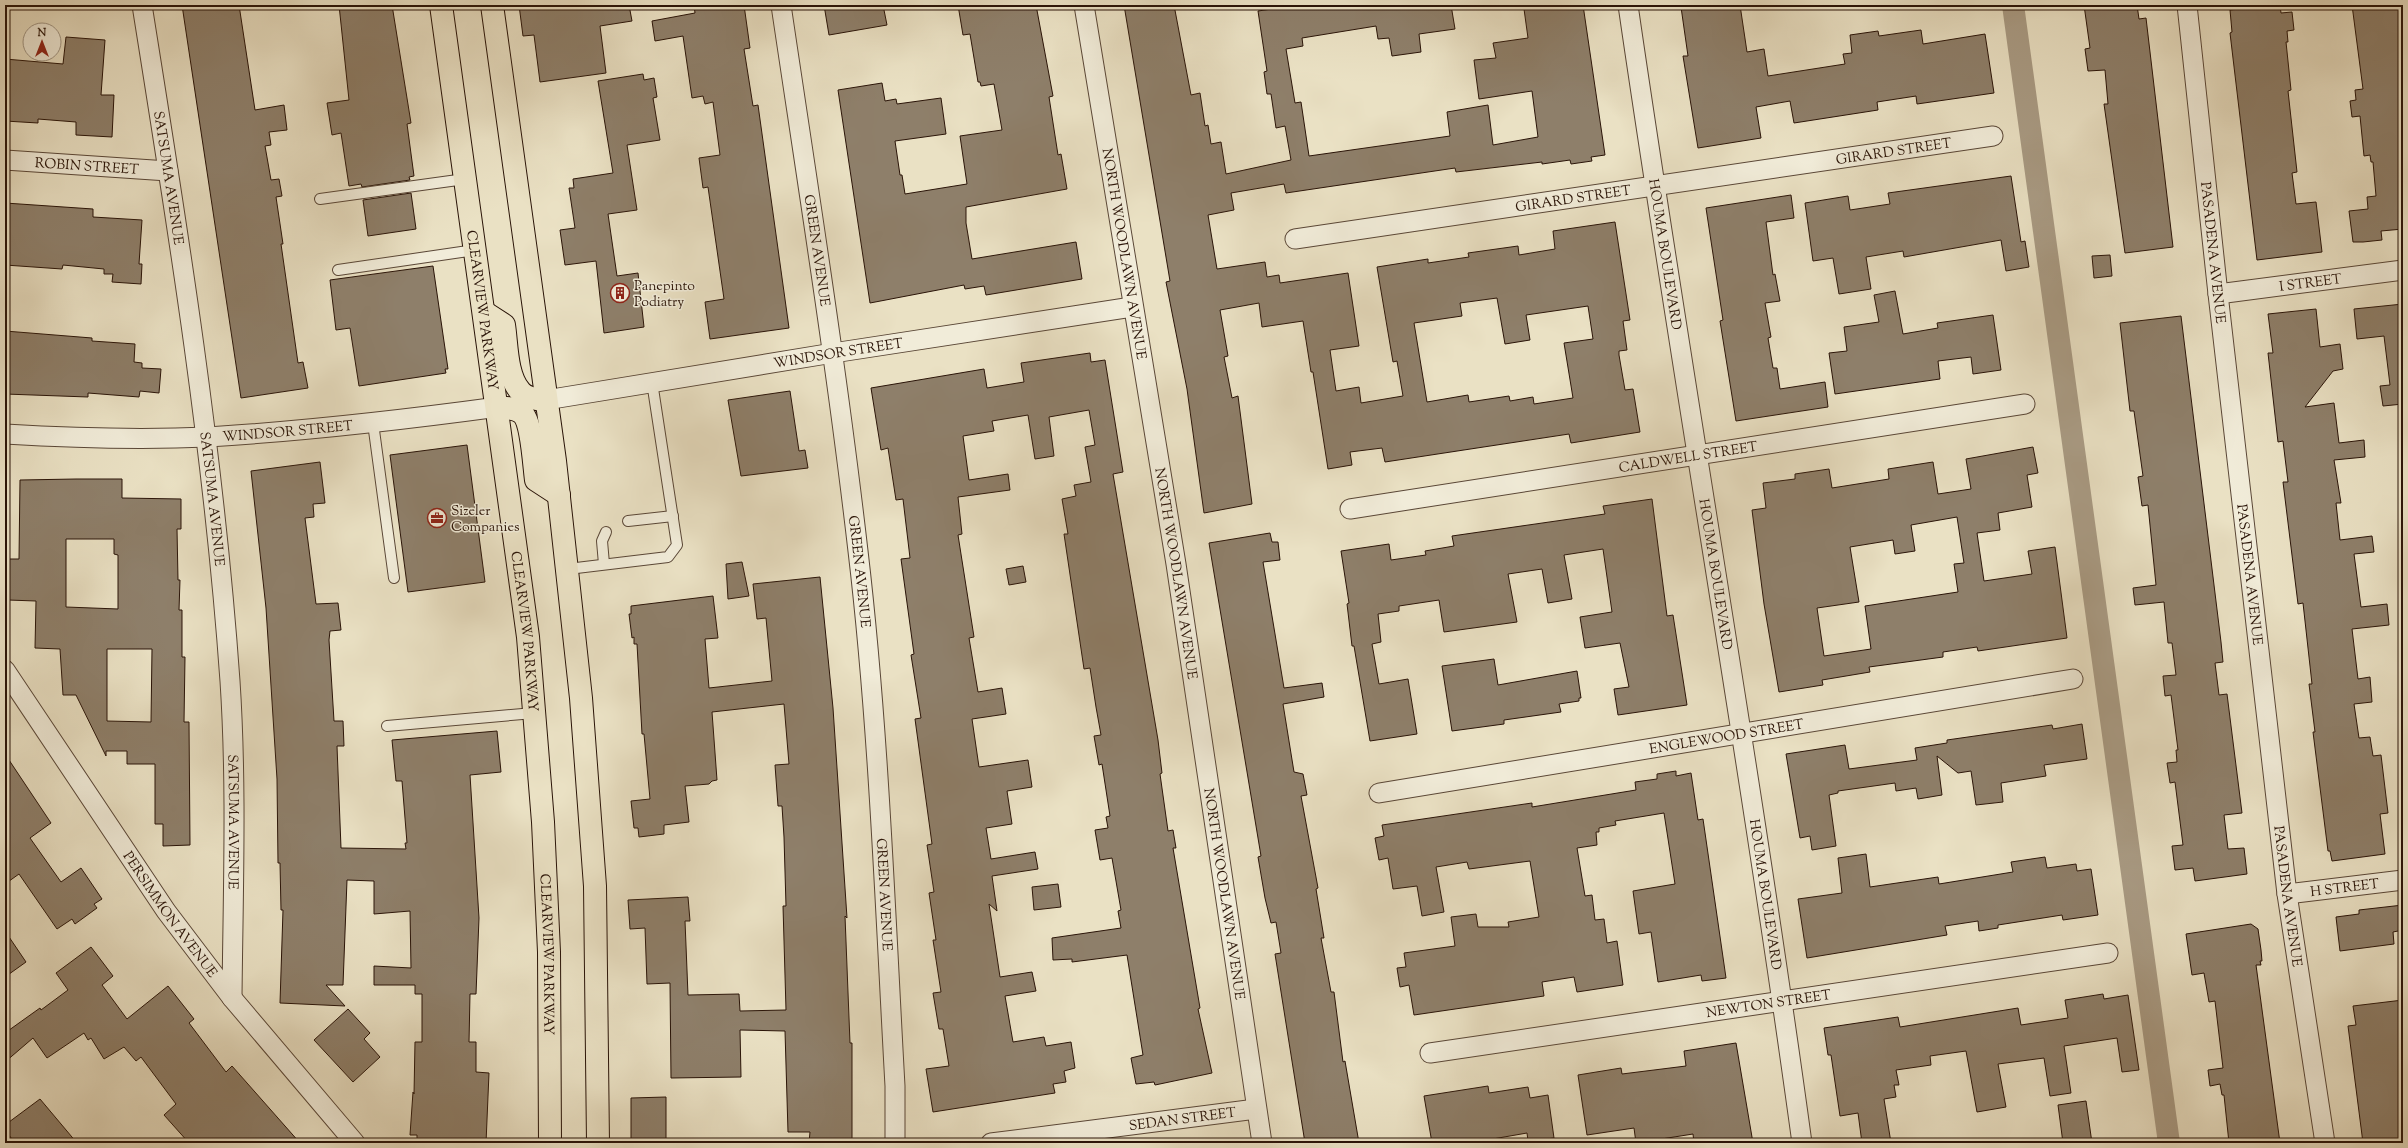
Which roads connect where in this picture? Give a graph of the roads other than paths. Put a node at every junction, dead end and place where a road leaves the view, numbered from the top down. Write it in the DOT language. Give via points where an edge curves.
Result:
graph roads {
  1 [pos="142,5"];
  2 [pos="441,5"];
  3 [pos="492,5"];
  4 [pos="781,5"];
  5 [pos="1084,5"];
  6 [pos="1628,5"];
  7 [pos="2187,5"];
  8 [pos="1993,136"];
  9 [pos="5,160"];
  10 [pos="168,171"];
  11 [pos="465,179"];
  12 [pos="1654,186"];
  13 [pos="320,199"];
  14 [pos="1295,239"];
  15 [pos="475,250"];
  16 [pos="338,270"];
  17 [pos="2403,270"];
  18 [pos="2218,294"];
  19 [pos="1132,307"];
  20 [pos="484,312"];
  21 [pos="832,353"];
  22 [pos="652,382"];
  23 [pos="546,400"];
  24 [pos="2025,404"];
  25 [pos="498,407"];
  26 [pos="373,423"];
  27 [pos="5,434"];
  28 [pos="207,437"];
  29 [pos="1698,456"];
  30 [pos="559,495"];
  31 [pos="1350,509"];
  32 [pos="673,516"];
  33 [pos="628,521"];
  34 [pos="606,532"];
  35 [pos="604,564"];
  36 [pos="568,569"];
  37 [pos="394,578"];
  38 [pos="5,670"];
  39 [pos="2073,679"];
  40 [pos="534,713"];
  41 [pos="387,726"];
  42 [pos="1741,734"];
  43 [pos="1379,793"];
  44 [pos="2403,880"];
  45 [pos="2286,894"];
  46 [pos="2108,953"];
  47 [pos="232,998"];
  48 [pos="1783,1001"];
  49 [pos="1430,1053"];
  50 [pos="1256,1109"];
  51 [pos="355,1143"];
  52 [pos="550,1143"];
  53 [pos="598,1143"];
  54 [pos="895,1143"];
  55 [pos="991,1143"];
  56 [pos="1262,1143"];
  57 [pos="1802,1143"];
  58 [pos="2325,1143"];
  1 -- 10 [label="street, SATSUMA AVENUE"];
  2 -- 11 [label="highway, CLEARVIEW PARKWAY"];
  3 -- 23 [label="highway"];
  4 -- 21 [label="street, GREEN AVENUE"];
  5 -- 19 [label="street, NORTH WOODLAWN AVENUE" via="1123,236"];
  6 -- 12 [label="street, HOUMA BOULEVARD"];
  7 -- 18 [label="street, PASADENA AVENUE"];
  8 -- 12 [label="street, GIRARD STREET"];
  9 -- 10 [label="street, ROBIN STREET"];
  10 -- 28 [label="street, SATSUMA AVENUE"];
  11 -- 13 [label="lane"];
  11 -- 15 [label="highway, CLEARVIEW PARKWAY"];
  12 -- 14 [label="street, GIRARD STREET"];
  12 -- 29 [label="street, HOUMA BOULEVARD"];
  15 -- 16 [label="lane"];
  15 -- 20 [label="highway, CLEARVIEW PARKWAY"];
  17 -- 18 [label="street, I STREET"];
  18 -- 45 [label="street, PASADENA AVENUE"];
  19 -- 21 [label="street, WINDSOR STREET"];
  19 -- 50 [label="street, NORTH WOODLAWN AVENUE" via="1176,564"];
  20 -- 23 [label="highway" via="504,325 512,378 520,392 532,399"];
  20 -- 25 [label="highway, CLEARVIEW PARKWAY"];
  21 -- 22 [label="street, WINDSOR STREET"];
  21 -- 54 [label="street, GREEN AVENUE" via="859,553 872,697 895,1086"];
  22 -- 23 [label="street, WINDSOR STREET"];
  22 -- 32 [label="lane"];
  23 -- 30 [label="highway"];
  24 -- 29 [label="street, CALDWELL STREET"];
  25 -- 26 [label="street, WINDSOR STREET"];
  25 -- 30 [label="highway" via="512,408 523,414 528,424 536,480"];
  25 -- 40 [label="highway, CLEARVIEW PARKWAY" via="528,637"];
  26 -- 28 [label="street, WINDSOR STREET"];
  26 -- 37 [label="lane"];
  27 -- 28 [label="street, WINDSOR STREET" via="56,437"];
  28 -- 47 [label="street, SATSUMA AVENUE" via="230,682 235,790"];
  29 -- 31 [label="street, CALDWELL STREET"];
  29 -- 42 [label="street, HOUMA BOULEVARD"];
  30 -- 36 [label="highway"];
  32 -- 33 [label="lane"];
  32 -- 35 [label="lane" via="677,545 668,557"];
  34 -- 35 [label="lane" via="602,541"];
  35 -- 36 [label="lane"];
  36 -- 53 [label="highway" via="581,698 595,886"];
  38 -- 47 [label="street, PERSIMMON AVENUE" via="166,911"];
  39 -- 42 [label="street, ENGLEWOOD STREET"];
  40 -- 41 [label="lane"];
  40 -- 52 [label="highway, CLEARVIEW PARKWAY" via="550,952"];
  42 -- 43 [label="street, ENGLEWOOD STREET"];
  42 -- 48 [label="street, HOUMA BOULEVARD"];
  44 -- 45 [label="street, H STREET"];
  45 -- 58 [label="street, PASADENA AVENUE"];
  46 -- 48 [label="street, NEWTON STREET"];
  47 -- 51 [label="street, PERSIMMON AVENUE"];
  48 -- 49 [label="street, NEWTON STREET"];
  48 -- 57 [label="street, HOUMA BOULEVARD"];
  50 -- 55 [label="street, SEDAN STREET"];
  50 -- 56 [label="street, NORTH WOODLAWN AVENUE"];
}
